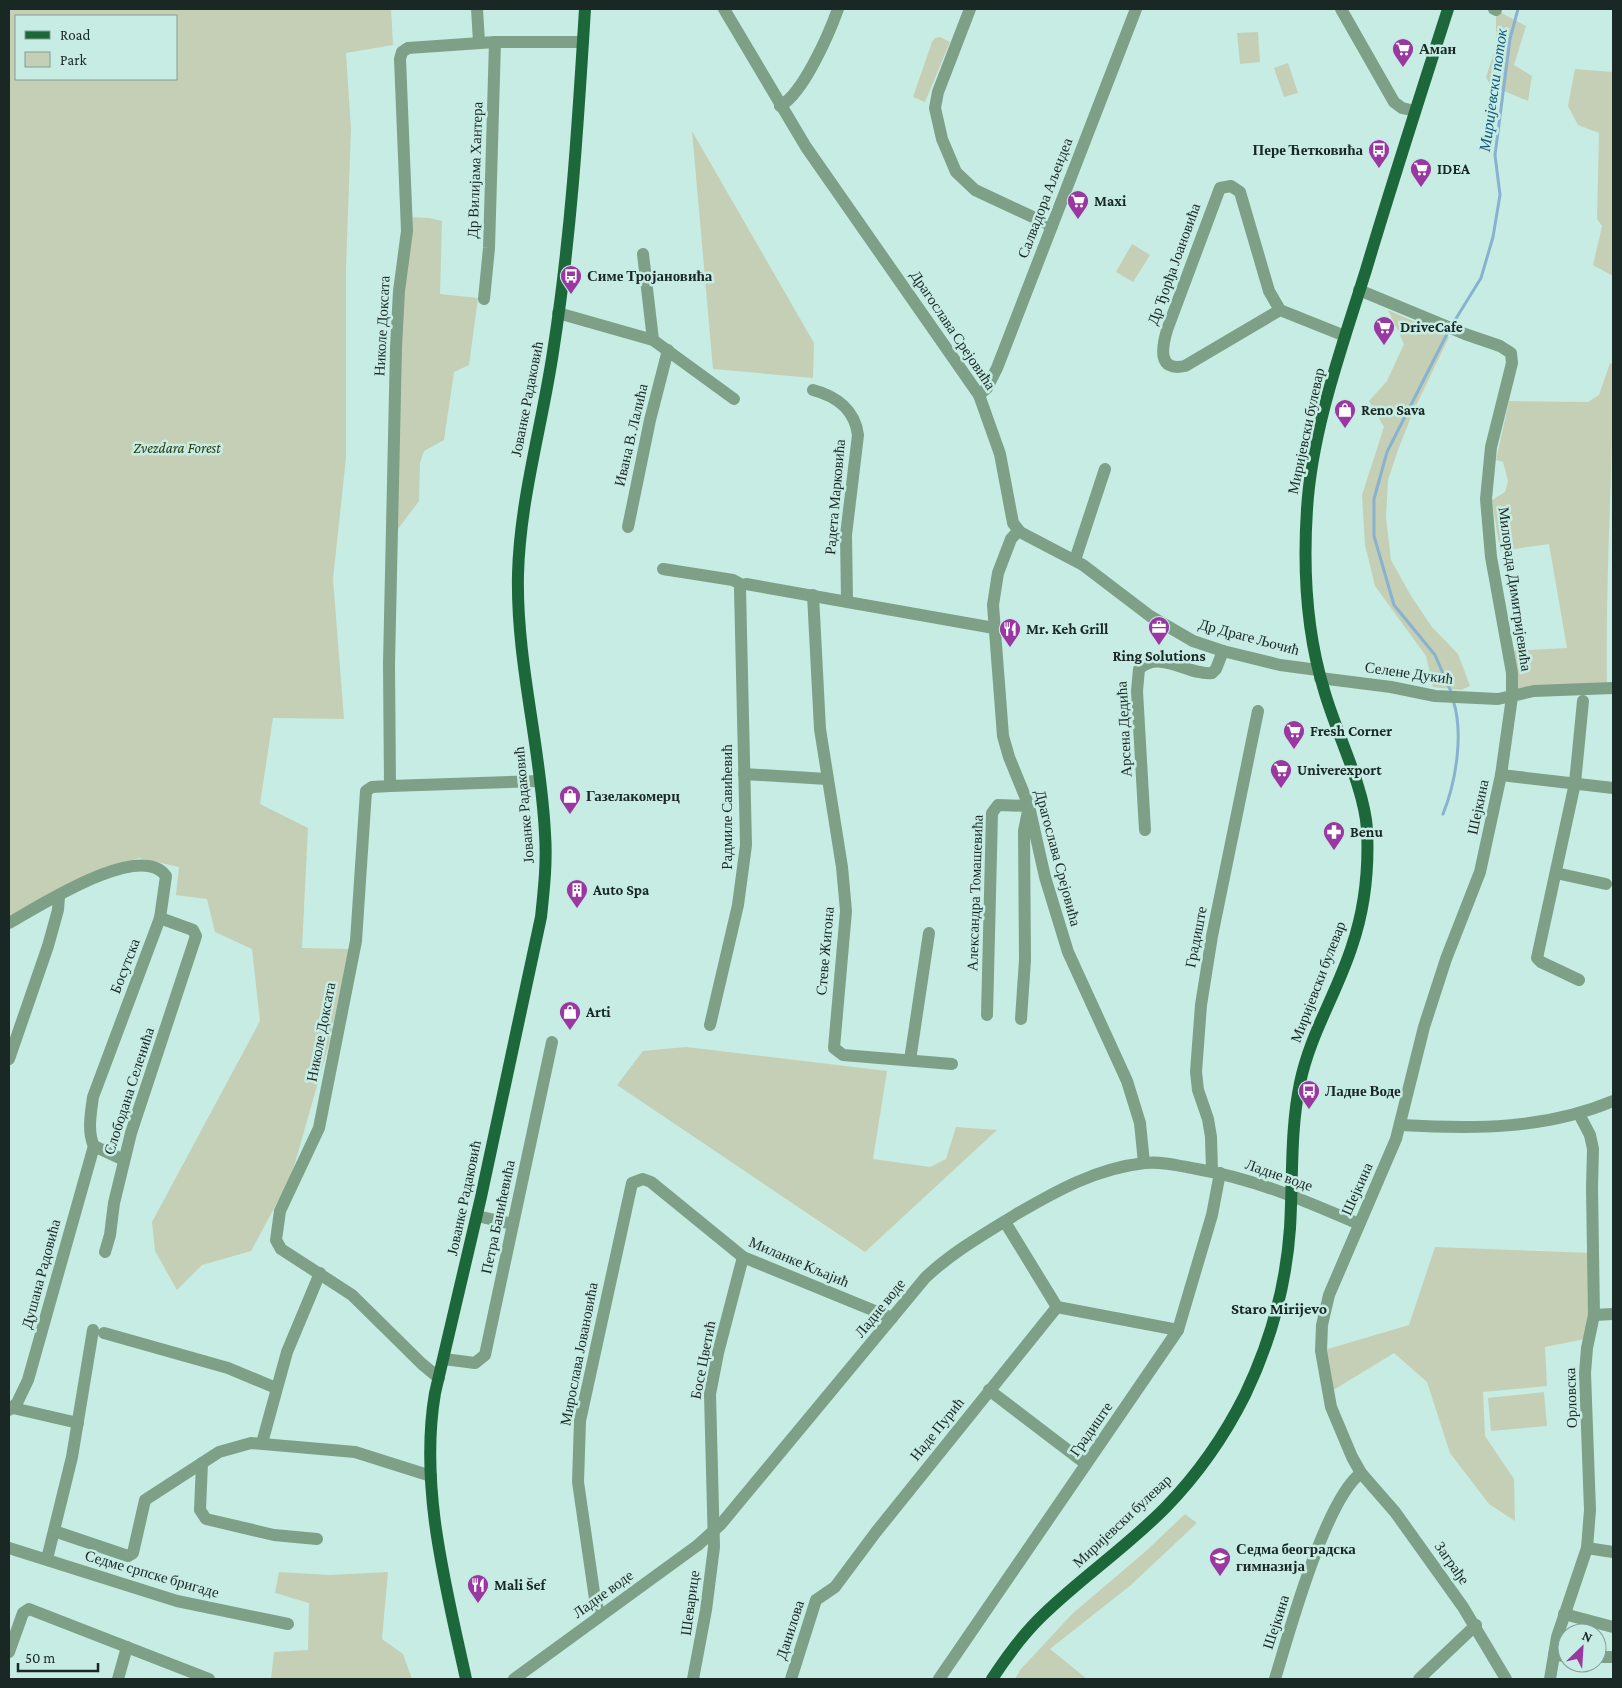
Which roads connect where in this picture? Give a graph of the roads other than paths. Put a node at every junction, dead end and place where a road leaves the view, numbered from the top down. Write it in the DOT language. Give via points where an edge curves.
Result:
graph roads {
  1 [pos="477,9"];
  2 [pos="585,9"];
  3 [pos="724,9"];
  4 [pos="838,9"];
  5 [pos="970,9"];
  6 [pos="1136,9"];
  7 [pos="1341,9"];
  8 [pos="1448,9"];
  9 [pos="479,42"];
  10 [pos="494,42"];
  11 [pos="583,42"];
  12 [pos="780,106"];
  13 [pos="1415,111"];
  14 [pos="1052,226"];
  15 [pos="642,254"];
  16 [pos="1359,290"];
  17 [pos="484,299"];
  18 [pos="1280,310"];
  19 [pos="558,313"];
  20 [pos="1345,336"];
  21 [pos="653,340"];
  22 [pos="668,350"];
  23 [pos="813,390"];
  24 [pos="979,395"];
  25 [pos="734,399"];
  26 [pos="1105,470"];
  27 [pos="628,527"];
  28 [pos="1018,531"];
  29 [pos="1075,560"];
  30 [pos="663,568"];
  31 [pos="742,585"];
  32 [pos="814,595"];
  33 [pos="847,601"];
  34 [pos="994,628"];
  35 [pos="1223,651"];
  36 [pos="1319,674"];
  37 [pos="1613,688"];
  38 [pos="1512,697"];
  39 [pos="1583,701"];
  40 [pos="1258,711"];
  41 [pos="744,774"];
  42 [pos="1501,775"];
  43 [pos="827,779"];
  44 [pos="540,781"];
  45 [pos="1575,783"];
  46 [pos="390,786"];
  47 [pos="1613,788"];
  48 [pos="1029,806"];
  49 [pos="1145,830"];
  50 [pos="1556,873"];
  51 [pos="1606,884"];
  52 [pos="59,896"];
  53 [pos="160,918"];
  54 [pos="9,923"];
  55 [pos="929,933"];
  56 [pos="1579,980"];
  57 [pos="986,1015"];
  58 [pos="1021,1018"];
  59 [pos="710,1025"];
  60 [pos="552,1042"];
  61 [pos="9,1059"];
  62 [pos="910,1060"];
  63 [pos="952,1064"];
  64 [pos="1613,1101"];
  65 [pos="1579,1114"];
  66 [pos="1400,1125"];
  67 [pos="94,1146"];
  68 [pos="124,1160"];
  69 [pos="1144,1163"];
  70 [pos="1216,1172"];
  71 [pos="630,1188"];
  72 [pos="1291,1194"];
  73 [pos="477,1216"];
  74 [pos="1005,1222"];
  75 [pos="513,1224"];
  76 [pos="1359,1224"];
  77 [pos="105,1252"];
  78 [pos="742,1257"];
  79 [pos="320,1273"];
  80 [pos="1057,1307"];
  81 [pos="1613,1314"];
  82 [pos="1594,1315"];
  83 [pos="892,1318"];
  84 [pos="1178,1330"];
  85 [pos="444,1359"];
  86 [pos="440,1378"];
  87 [pos="276,1388"];
  88 [pos="989,1390"];
  89 [pos="11,1409"];
  90 [pos="78,1423"];
  91 [pos="262,1443"];
  92 [pos="202,1463"];
  93 [pos="1086,1464"];
  94 [pos="1361,1473"];
  95 [pos="431,1476"];
  96 [pos="714,1530"];
  97 [pos="54,1531"];
  98 [pos="318,1539"];
  99 [pos="9,1548"];
  100 [pos="1588,1548"];
  101 [pos="1613,1552"];
  102 [pos="47,1558"];
  103 [pos="845,1574"];
  104 [pos="1564,1614"];
  105 [pos="600,1616"];
  106 [pos="288,1624"];
  107 [pos="1476,1625"];
  108 [pos="12,1626"];
  109 [pos="1613,1627"];
  110 [pos="127,1647"];
  111 [pos="9,1652"];
  112 [pos="1554,1655"];
  113 [pos="1557,1655"];
  114 [pos="118,1679"];
  115 [pos="209,1679"];
  116 [pos="466,1679"];
  117 [pos="514,1679"];
  118 [pos="693,1679"];
  119 [pos="791,1679"];
  120 [pos="939,1679"];
  121 [pos="992,1679"];
  122 [pos="1275,1679"];
  123 [pos="1420,1679"];
  124 [pos="1506,1679"];
  125 [pos="1550,1679"];
  1 -- 9 [label="street"];
  2 -- 11 [label="main road, Јованке Радаковић"];
  3 -- 12 [label="street, Драгослава Срејовића"];
  4 -- 12 [label="street" via="814,62 790,99"];
  5 -- 14 [label="street" via="938,92 935,108 942,139 956,172 975,190"];
  6 -- 14 [label="street, Салвадора Аљендеа"];
  7 -- 13 [label="street" via="1394,102"];
  8 -- 13 [label="main road, Миријевски булевар"];
  9 -- 10 [label="street, Николе Доксата"];
  9 -- 46 [label="street, Николе Доксата" via="408,48 400,58 408,231 399,291 396,347 389,664"];
  10 -- 11 [label="street, Николе Доксата"];
  10 -- 17 [label="street, Др Вилијама Хантера" via="490,228"];
  11 -- 19 [label="main road, Јованке Радаковић" via="573,197"];
  12 -- 24 [label="street, Драгослава Срејовића"];
  13 -- 16 [label="main road, Миријевски булевар"];
  14 -- 24 [label="street, Салвадора Аљендеа" via="997,368 988,388"];
  15 -- 21 [label="street"];
  16 -- 20 [label="main road, Миријевски булевар"];
  16 -- 38 [label="street, Милорада Димитријевића" via="1511,353 1491,447 1486,499 1491,557 1512,673"];
  18 -- 18 [label="street, Др Ђорђа Јоановића" via="1269,291 1240,192 1231,186 1220,188 1162,348 1163,358 1176,367 1186,366"];
  18 -- 20 [label="street"];
  19 -- 21 [label="street"];
  19 -- 44 [label="main road, Јованке Радаковић" via="523,514 518,572 521,659"];
  20 -- 36 [label="main road, Миријевски булевар" via="1319,435 1308,498 1306,581"];
  21 -- 22 [label="street"];
  22 -- 25 [label="street"];
  22 -- 27 [label="street, Ивана В. Лалића"];
  23 -- 33 [label="street, Радета Марковића" via="828,395 854,417 858,435 845,541"];
  24 -- 28 [label="street, Драгослава Срејовића" via="993,431 1011,516"];
  26 -- 29 [label="street"];
  28 -- 29 [label="street, Др Драге Љочић"];
  28 -- 34 [label="street, Драгослава Срејовића" via="1011,539 998,573 993,606"];
  29 -- 35 [label="street, Др Драге Љочић" via="1163,624 1193,641"];
  30 -- 31 [label="street" via="733,580"];
  31 -- 32 [label="street"];
  31 -- 41 [label="street, Радмиле Савићевић"];
  32 -- 33 [label="street"];
  32 -- 43 [label="street, Стеве Жигона" via="818,712"];
  33 -- 34 [label="street"];
  34 -- 48 [label="street, Драгослава Срејовића" via="1003,736"];
  35 -- 36 [label="street, Др Драге Љочић"];
  35 -- 49 [label="street, Арсена Дедића" via="1212,673 1155,662 1144,664 1139,669 1137,685"];
  36 -- 38 [label="street, Селене Дукић" via="1444,697"];
  36 -- 72 [label="main road, Миријевски булевар" via="1365,817 1367,878 1351,950 1314,1034 1301,1078 1293,1134"];
  37 -- 38 [label="street, Селене Дукић" via="1534,691"];
  38 -- 42 [label="street, Шејкина"];
  39 -- 45 [label="street"];
  40 -- 70 [label="street, Градиште" via="1201,1005 1196,1072 1210,1128"];
  41 -- 43 [label="street"];
  41 -- 59 [label="street, Радмиле Савићевић" via="744,870"];
  42 -- 45 [label="street"];
  42 -- 66 [label="street, Шејкина" via="1480,872 1424,1027"];
  43 -- 62 [label="street, Стеве Жигона" via="846,911 834,1048 843,1055"];
  44 -- 46 [label="street, Николе Доксата"];
  44 -- 73 [label="main road, Јованке Радаковић" via="546,864 541,916"];
  45 -- 47 [label="street"];
  45 -- 50 [label="street"];
  46 -- 79 [label="street, Николе Доксата" via="372,787 366,791 356,940 319,1128 283,1200 278,1220 276,1240 279,1248"];
  48 -- 57 [label="street, Александра Томашевића" via="998,805 992,813"];
  48 -- 58 [label="street" via="1023,844 1025,960"];
  48 -- 69 [label="street, Драгослава Срејовића" via="1045,877 1068,952 1130,1089 1140,1123"];
  50 -- 51 [label="street"];
  50 -- 56 [label="street" via="1537,958"];
  52 -- 53 [label="street, Босутска" via="120,868 149,865 162,870 167,878"];
  52 -- 54 [label="street"];
  52 -- 61 [label="street" via="48,946"];
  53 -- 67 [label="street, Босутска" via="93,1097 90,1131"];
  53 -- 68 [label="street, Слободана Селенића" via="196,934"];
  55 -- 62 [label="street"];
  60 -- 75 [label="street, Петра Банићевића"];
  62 -- 63 [label="street, Стеве Жигона"];
  64 -- 65 [label="street"];
  65 -- 66 [label="street" via="1519,1126"];
  65 -- 82 [label="street, Орловска" via="1590,1134 1593,1149"];
  66 -- 76 [label="street, Шејкина"];
  67 -- 68 [label="street"];
  67 -- 89 [label="street, Душана Радовића" via="30,1374 20,1398"];
  68 -- 77 [label="street, Слободана Селенића"];
  69 -- 70 [label="street, Ладне воде"];
  69 -- 74 [label="street, Ладне воде" via="1094,1174"];
  70 -- 72 [label="street, Ладне воде"];
  70 -- 84 [label="street, Градиште" via="1212,1215"];
  71 -- 78 [label="street, Миланке Кљајић" via="638,1180 651,1182"];
  71 -- 105 [label="street, Мирослава Јовановића" via="580,1421 578,1482"];
  72 -- 76 [label="street, Ладне воде"];
  72 -- 121 [label="main road, Миријевски булевар" via="1287,1258 1274,1320 1247,1390 1221,1436 1171,1502 1040,1618"];
  73 -- 75 [label="street"];
  73 -- 85 [label="main road, Јованке Радаковић"];
  74 -- 80 [label="street"];
  74 -- 83 [label="street, Ладне воде" via="932,1272"];
  75 -- 85 [label="street, Петра Банићевића" via="485,1355 475,1363"];
  76 -- 94 [label="street, Шејкина" via="1329,1295 1322,1325 1321,1351 1331,1407"];
  78 -- 83 [label="street, Миланке Кљајић"];
  78 -- 96 [label="street, Босе Цветић" via="710,1394"];
  79 -- 86 [label="street, Николе Доксата" via="352,1295"];
  79 -- 87 [label="street"];
  80 -- 84 [label="street"];
  80 -- 88 [label="street, Наде Пурић"];
  81 -- 82 [label="street"];
  82 -- 100 [label="street, Орловска" via="1585,1373 1590,1475"];
  83 -- 96 [label="street, Ладне воде"];
  84 -- 93 [label="street, Градиште"];
  85 -- 86 [label="main road, Јованке Радаковић"];
  86 -- 95 [label="main road, Јованке Радаковић" via="431,1425"];
  87 -- 90 [label="street" via="228,1368 99,1331"];
  87 -- 91 [label="street"];
  88 -- 93 [label="street"];
  88 -- 103 [label="street, Наде Пурић"];
  89 -- 90 [label="street, Душана Радовића"];
  90 -- 97 [label="street"];
  91 -- 92 [label="street" via="226,1449"];
  91 -- 95 [label="street" via="355,1452"];
  92 -- 97 [label="street" via="146,1500 133,1553 128,1556"];
  92 -- 98 [label="street" via="200,1510 206,1518 274,1535"];
  93 -- 120 [label="street, Градиште"];
  94 -- 107 [label="street, Заграђе" via="1395,1512"];
  94 -- 122 [label="street, Шејкина" via="1352,1481 1332,1516"];
  95 -- 116 [label="main road, Јованке Радаковић" via="438,1536"];
  96 -- 105 [label="street, Ладне воде"];
  96 -- 118 [label="street, Шеварице" via="706,1610"];
  97 -- 102 [label="street"];
  99 -- 102 [label="street, Седме српске бригаде"];
  100 -- 101 [label="street"];
  100 -- 104 [label="street, Орловска"];
  102 -- 106 [label="street, Седме српске бригаде" via="177,1601"];
  103 -- 119 [label="street, Данилова" via="813,1605"];
  104 -- 109 [label="street"];
  104 -- 112 [label="street, Орловска"];
  105 -- 117 [label="street, Ладне воде"];
  107 -- 123 [label="street"];
  107 -- 124 [label="street, Заграђе"];
  108 -- 110 [label="street" via="23,1613 33,1610"];
  108 -- 111 [label="street"];
  110 -- 114 [label="street"];
  110 -- 115 [label="street"];
  112 -- 113 [label="street"];
  112 -- 125 [label="street, Орловска"];
}
